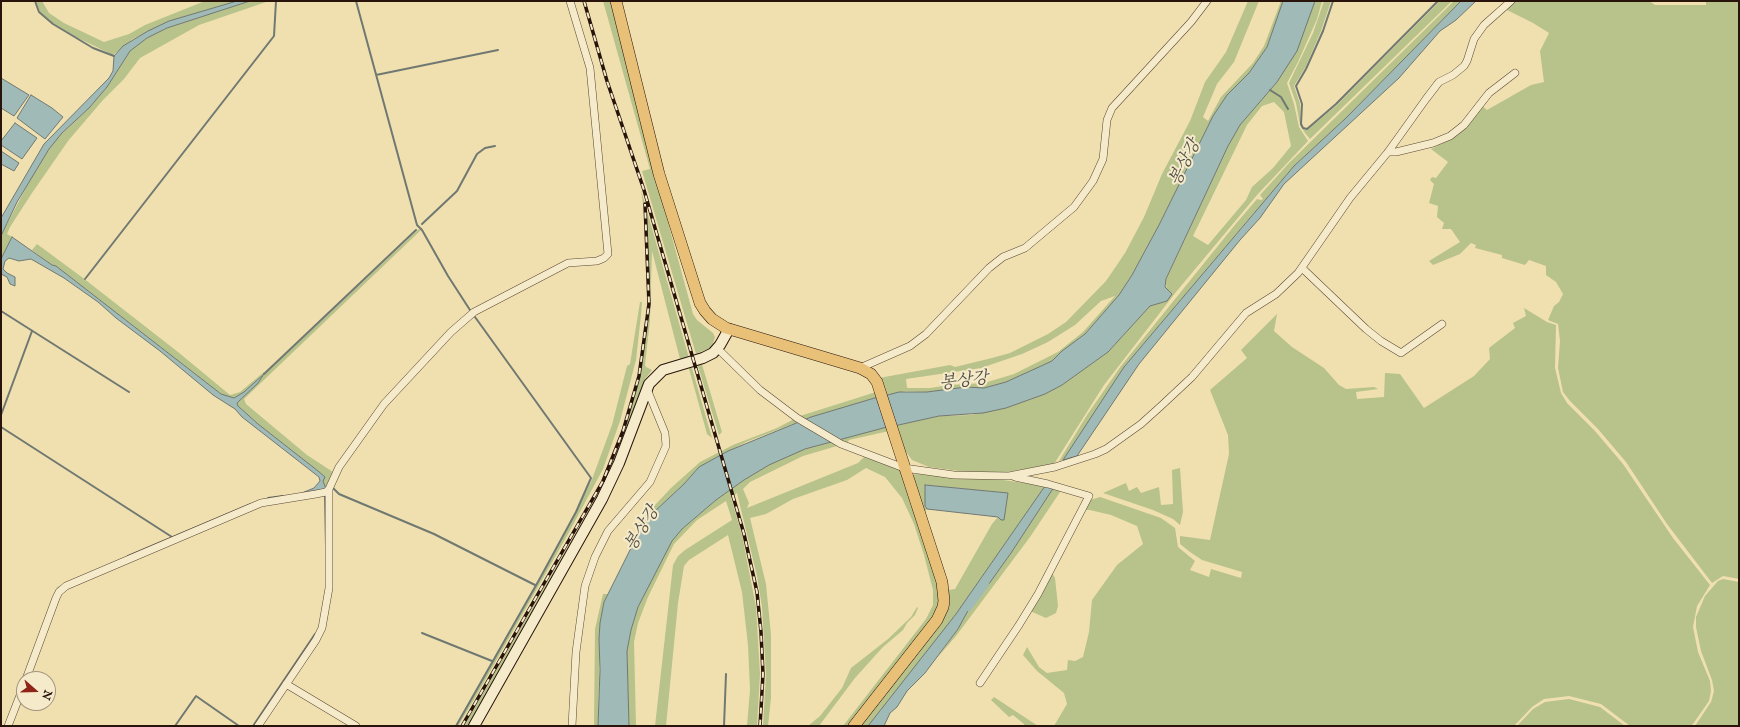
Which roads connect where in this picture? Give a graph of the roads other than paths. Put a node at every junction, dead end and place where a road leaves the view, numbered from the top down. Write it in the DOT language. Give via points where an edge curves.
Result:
graph roads {
  1 [pos="570,1"];
  2 [pos="616,1"];
  3 [pos="1207,1"];
  4 [pos="1511,1"];
  5 [pos="1515,73"];
  6 [pos="1388,152"];
  7 [pos="1302,268"];
  8 [pos="1442,324"];
  9 [pos="729,329"];
  10 [pos="717,348"];
  11 [pos="860,368"];
  12 [pos="647,389"];
  13 [pos="904,468"];
  14 [pos="1010,476"];
  15 [pos="329,490"];
  16 [pos="29,671"];
  17 [pos="980,682"];
  18 [pos="286,684"];
  19 [pos="16,706"];
  20 [pos="8,726"];
  21 [pos="258,726"];
  22 [pos="356,726"];
  23 [pos="474,726"];
  24 [pos="572,726"];
  25 [pos="854,726"];
  1 -- 15 [label="street" via="590,68 608,254 597,261 568,264 474,312 451,332 384,404 339,467"];
  2 -- 9 [label="main road" via="659,174 700,302 712,318"];
  3 -- 11 [label="street" via="1112,108 1107,120 1103,158 1094,181 1074,207 1025,248 1003,257 989,268 926,334 910,346"];
  4 -- 6 [label="street" via="1484,25 1474,39 1468,61 1453,75 1439,82"];
  5 -- 6 [label="street" via="1489,93 1464,125 1450,136 1433,143"];
  6 -- 7 [label="street" via="1350,198"];
  7 -- 8 [label="street" via="1366,329 1401,352"];
  7 -- 14 [label="street" via="1276,294 1246,313 1176,393 1106,449 1055,466"];
  9 -- 10 [label="street"];
  9 -- 11 [label="main road"];
  10 -- 12 [label="street" via="703,358 663,370"];
  10 -- 13 [label="street" via="760,390 797,418 841,444"];
  11 -- 13 [label="main road" via="871,374 877,382"];
  12 -- 23 [label="street" via="619,463 602,499"];
  12 -- 24 [label="street" via="665,433 666,446 650,482 608,531 594,557 582,601"];
  13 -- 14 [label="street" via="954,475"];
  13 -- 25 [label="main road" via="942,582 943,607 937,620"];
  14 -- 17 [label="street" via="1089,496 1038,594"];
  15 -- 16 [label="street" via="261,503 66,586 56,598"];
  15 -- 18 [label="street" via="330,573 326,615 316,640"];
  18 -- 21 [label="street"];
  18 -- 22 [label="street"];
  19 -- 20 [label="street"];
}
